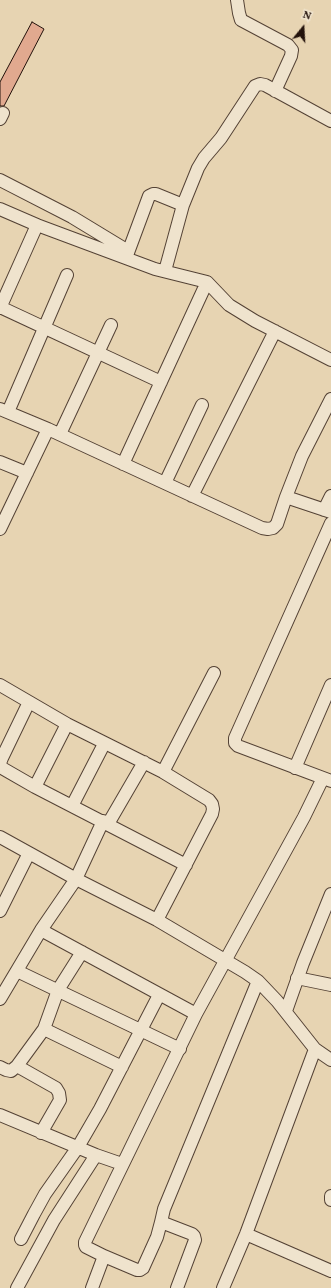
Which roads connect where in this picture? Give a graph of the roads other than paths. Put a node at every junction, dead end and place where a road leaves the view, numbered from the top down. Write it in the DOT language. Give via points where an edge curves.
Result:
graph roads {
  1 [pos="237,0"];
  2 [pos="275,91"];
  3 [pos="331,121"];
  4 [pos="0,180"];
  5 [pos="183,205"];
  6 [pos="0,209"];
  7 [pos="37,225"];
  8 [pos="127,255"];
  9 [pos="165,271"];
  10 [pos="66,275"];
  11 [pos="207,282"];
  12 [pos="0,307"];
  13 [pos="111,324"];
  14 [pos="44,328"];
  15 [pos="275,331"];
  16 [pos="98,352"];
  17 [pos="331,360"];
  18 [pos="160,382"];
  19 [pos="331,398"];
  20 [pos="202,405"];
  21 [pos="4,411"];
  22 [pos="48,429"];
  23 [pos="60,434"];
  24 [pos="0,462"];
  25 [pos="123,464"];
  26 [pos="28,474"];
  27 [pos="165,484"];
  28 [pos="192,496"];
  29 [pos="331,496"];
  30 [pos="286,497"];
  31 [pos="327,511"];
  32 [pos="331,523"];
  33 [pos="1,524"];
  34 [pos="214,673"];
  35 [pos="0,684"];
  36 [pos="331,684"];
  37 [pos="29,702"];
  38 [pos="67,724"];
  39 [pos="104,744"];
  40 [pos="144,762"];
  41 [pos="295,768"];
  42 [pos="163,772"];
  43 [pos="327,780"];
  44 [pos="35,787"];
  45 [pos="72,806"];
  46 [pos="105,823"];
  47 [pos="0,837"];
  48 [pos="29,853"];
  49 [pos="186,865"];
  50 [pos="76,879"];
  51 [pos="331,894"];
  52 [pos="0,911"];
  53 [pos="157,920"];
  54 [pos="41,930"];
  55 [pos="82,952"];
  56 [pos="226,959"];
  57 [pos="17,971"];
  58 [pos="297,978"];
  59 [pos="258,981"];
  60 [pos="331,984"];
  61 [pos="58,990"];
  62 [pos="159,995"];
  63 [pos="0,999"];
  64 [pos="286,1011"];
  65 [pos="196,1014"];
  66 [pos="44,1028"];
  67 [pos="142,1030"];
  68 [pos="180,1049"];
  69 [pos="315,1049"];
  70 [pos="331,1060"];
  71 [pos="17,1066"];
  72 [pos="0,1067"];
  73 [pos="122,1067"];
  74 [pos="0,1115"];
  75 [pos="41,1133"];
  76 [pos="78,1147"];
  77 [pos="96,1155"];
  78 [pos="122,1164"];
  79 [pos="331,1196"];
  80 [pos="331,1200"];
  81 [pos="162,1222"];
  82 [pos="246,1234"];
  83 [pos="21,1239"];
  84 [pos="104,1256"];
  85 [pos="331,1271"];
  86 [pos="17,1288"];
  87 [pos="92,1288"];
  88 [pos="177,1288"];
  89 [pos="223,1288"];
  1 -- 2 [label="street" via="241,20 288,45 292,50"];
  2 -- 3 [label="street"];
  2 -- 5 [label="street" via="262,84 254,86 221,138 198,168"];
  4 -- 8 [label="street" via="72,217"];
  5 -- 8 [label="street" via="156,194 149,196"];
  5 -- 9 [label="street"];
  6 -- 7 [label="street"];
  7 -- 8 [label="street"];
  7 -- 12 [label="street"];
  8 -- 9 [label="street"];
  9 -- 11 [label="street"];
  10 -- 14 [label="street"];
  11 -- 15 [label="street" via="229,305"];
  11 -- 18 [label="street"];
  12 -- 14 [label="street"];
  13 -- 16 [label="street"];
  14 -- 16 [label="street"];
  14 -- 21 [label="street"];
  15 -- 17 [label="street"];
  15 -- 28 [label="street"];
  16 -- 18 [label="street"];
  16 -- 23 [label="street"];
  18 -- 25 [label="street"];
  19 -- 30 [label="street" via="302,456"];
  20 -- 27 [label="street"];
  21 -- 22 [label="street"];
  22 -- 23 [label="street"];
  22 -- 26 [label="street"];
  23 -- 25 [label="street"];
  24 -- 26 [label="street"];
  25 -- 27 [label="street"];
  26 -- 33 [label="street"];
  27 -- 28 [label="street"];
  28 -- 30 [label="street" via="268,529 277,524"];
  29 -- 31 [label="street"];
  30 -- 31 [label="street"];
  32 -- 41 [label="street" via="235,738 238,746"];
  34 -- 42 [label="street"];
  35 -- 37 [label="street"];
  36 -- 41 [label="street"];
  37 -- 38 [label="street"];
  37 -- 44 [label="street" via="0,763 2,768"];
  38 -- 39 [label="street"];
  38 -- 44 [label="street"];
  39 -- 40 [label="street"];
  39 -- 45 [label="street"];
  40 -- 42 [label="street"];
  40 -- 46 [label="street"];
  41 -- 43 [label="street"];
  42 -- 49 [label="street" via="212,804 212,814"];
  43 -- 56 [label="street"];
  44 -- 45 [label="street"];
  45 -- 46 [label="street"];
  46 -- 49 [label="street"];
  46 -- 50 [label="street"];
  47 -- 48 [label="street"];
  48 -- 50 [label="street"];
  48 -- 52 [label="street"];
  49 -- 53 [label="street"];
  50 -- 53 [label="street"];
  50 -- 54 [label="street"];
  51 -- 58 [label="street"];
  53 -- 56 [label="street"];
  54 -- 55 [label="street"];
  54 -- 57 [label="street"];
  55 -- 61 [label="street"];
  55 -- 62 [label="street"];
  56 -- 59 [label="street"];
  56 -- 65 [label="street"];
  57 -- 61 [label="street"];
  57 -- 63 [label="street"];
  58 -- 60 [label="street"];
  58 -- 64 [label="street"];
  59 -- 64 [label="street"];
  59 -- 81 [label="street" via="168,1198"];
  61 -- 66 [label="street"];
  61 -- 67 [label="street"];
  62 -- 65 [label="street"];
  62 -- 67 [label="street"];
  64 -- 69 [label="street"];
  65 -- 68 [label="street"];
  66 -- 71 [label="street"];
  66 -- 73 [label="street"];
  67 -- 68 [label="street"];
  67 -- 73 [label="street"];
  68 -- 78 [label="street"];
  69 -- 70 [label="street"];
  69 -- 82 [label="street"];
  71 -- 72 [label="street" via="11,1070"];
  71 -- 75 [label="street" via="56,1088 59,1093 60,1100"];
  73 -- 76 [label="street"];
  74 -- 75 [label="street"];
  75 -- 76 [label="street"];
  76 -- 77 [label="street"];
  76 -- 83 [label="street" via="45,1194"];
  77 -- 78 [label="street"];
  77 -- 86 [label="street" via="54,1220"];
  78 -- 84 [label="street" via="85,1242 86,1247"];
  79 -- 80 [label="street"];
  81 -- 84 [label="street" via="145,1264 140,1270"];
  81 -- 88 [label="street" via="194,1236 194,1244"];
  82 -- 85 [label="street"];
  82 -- 89 [label="street"];
  84 -- 87 [label="street"];
}
